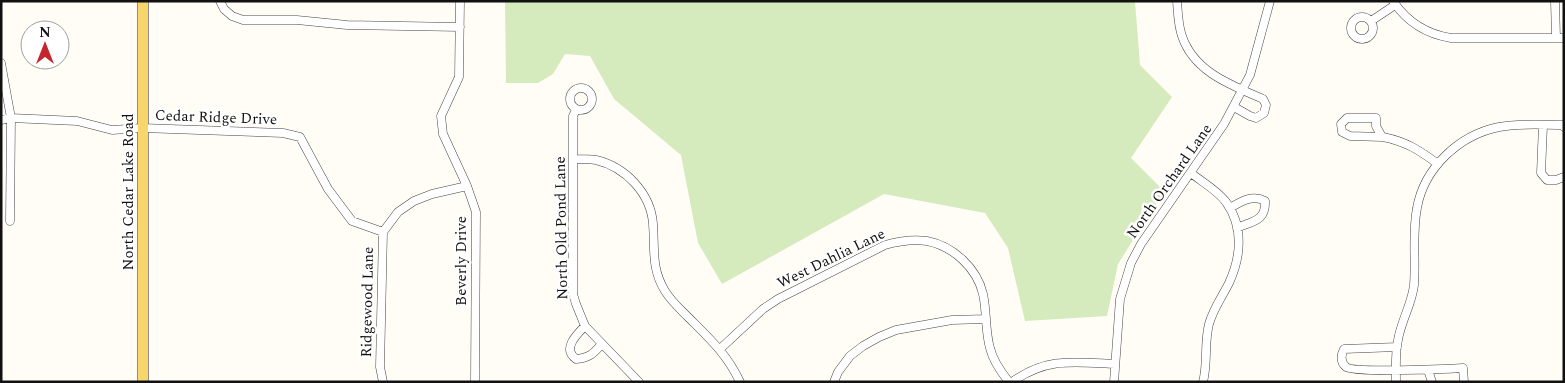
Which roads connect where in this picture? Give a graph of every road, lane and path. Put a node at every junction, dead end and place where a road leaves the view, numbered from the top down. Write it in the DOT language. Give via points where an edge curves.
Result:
graph roads {
  1 [pos="143,1"];
  2 [pos="220,1"];
  3 [pos="460,1"];
  4 [pos="1177,1"];
  5 [pos="1270,1"];
  6 [pos="1555,1"];
  7 [pos="1394,3"];
  8 [pos="1371,21"];
  9 [pos="460,27"];
  10 [pos="1560,38"];
  11 [pos="1,63"];
  12 [pos="1243,90"];
  13 [pos="1234,107"];
  14 [pos="576,110"];
  15 [pos="11,118"];
  16 [pos="1,120"];
  17 [pos="1543,125"];
  18 [pos="1564,126"];
  19 [pos="142,128"];
  20 [pos="1382,137"];
  21 [pos="573,159"];
  22 [pos="1438,164"];
  23 [pos="1190,173"];
  24 [pos="1564,176"];
  25 [pos="467,186"];
  26 [pos="1230,208"];
  27 [pos="10,221"];
  28 [pos="1236,228"];
  29 [pos="383,232"];
  30 [pos="986,319"];
  31 [pos="585,326"];
  32 [pos="602,344"];
  33 [pos="1397,347"];
  34 [pos="720,349"];
  35 [pos="1115,364"];
  36 [pos="1396,370"];
  37 [pos="1428,370"];
  38 [pos="143,382"];
  39 [pos="383,382"];
  40 [pos="475,382"];
  41 [pos="639,382"];
  42 [pos="740,382"];
  43 [pos="834,382"];
  44 [pos="1010,382"];
  45 [pos="1114,382"];
  46 [pos="1203,382"];
  47 [pos="1396,382"];
  48 [pos="1432,382"];
  49 [pos="1464,382"];
  1 -- 19 [label="main road, North Cedar Lake Road"];
  2 -- 9 [label="street" via="232,16 243,20"];
  3 -- 9 [label="street, Beverly Drive"];
  4 -- 12 [label="street" via="1182,35 1192,55 1208,72"];
  5 -- 12 [label="street, North Orchard Lane" via="1250,76"];
  6 -- 10 [label="street"];
  7 -- 8 [label="street"];
  7 -- 10 [label="street" via="1410,22 1440,36"];
  9 -- 25 [label="street, Beverly Drive" via="459,77 441,116 443,134"];
  11 -- 15 [label="street"];
  12 -- 13 [label="street, North Orchard Lane"];
  12 -- 13 [label="street" via="1263,99 1266,105 1264,113 1256,118"];
  13 -- 23 [label="street, North Orchard Lane"];
  14 -- 21 [label="street, North Old Pond Lane" via="573,116"];
  15 -- 16 [label="street, Cedar Ridge Drive"];
  15 -- 19 [label="street, Cedar Ridge Drive" via="77,121 112,130"];
  15 -- 27 [label="street"];
  17 -- 18 [label="street"];
  17 -- 22 [label="street" via="1497,127 1474,135 1456,146"];
  17 -- 24 [label="street" via="1542,173 1547,180"];
  19 -- 29 [label="street, Cedar Ridge Drive" via="283,133 300,137 328,190 352,221"];
  19 -- 38 [label="main road, North Cedar Lake Road"];
  20 -- 20 [label="street" via="1376,118 1346,118 1341,124 1342,132 1350,136"];
  20 -- 22 [label="street" via="1406,143"];
  21 -- 31 [label="street, North Old Pond Lane" via="573,294"];
  21 -- 34 [label="street" via="609,164 634,182 652,214 653,259 660,283 672,301"];
  22 -- 33 [label="street" via="1425,184 1417,207 1413,289"];
  23 -- 26 [label="street" via="1217,193"];
  23 -- 35 [label="street, North Orchard Lane" via="1131,263 1120,300"];
  25 -- 29 [label="street, Ridgewood Lane" via="414,200 398,212"];
  25 -- 40 [label="street, Beverly Drive" via="476,212"];
  26 -- 28 [label="street"];
  26 -- 28 [label="street" via="1249,199 1264,201 1265,211 1260,218"];
  28 -- 46 [label="street" via="1239,255 1236,269 1209,324"];
  29 -- 39 [label="street, Ridgewood Lane" via="380,367"];
  30 -- 34 [label="street, West Dahlia Lane" via="984,294 979,282 961,259 927,241 899,241 778,299"];
  30 -- 43 [label="street" via="952,320 896,330 879,337 850,356"];
  30 -- 44 [label="street, West Dahlia Lane" via="989,348"];
  31 -- 32 [label="street, North Old Pond Lane"];
  31 -- 32 [label="street" via="571,344 571,356 576,360 586,358"];
  32 -- 41 [label="street, North Old Pond Lane"];
  33 -- 36 [label="street"];
  33 -- 36 [label="street" via="1344,349 1342,354 1345,367 1350,369"];
  34 -- 42 [label="street"];
  35 -- 44 [label="street" via="1068,361 1050,364"];
  35 -- 45 [label="street, North Orchard Lane"];
  36 -- 37 [label="street"];
  36 -- 47 [label="street"];
  37 -- 48 [label="street"];
  37 -- 49 [label="street" via="1463,368"];
}
